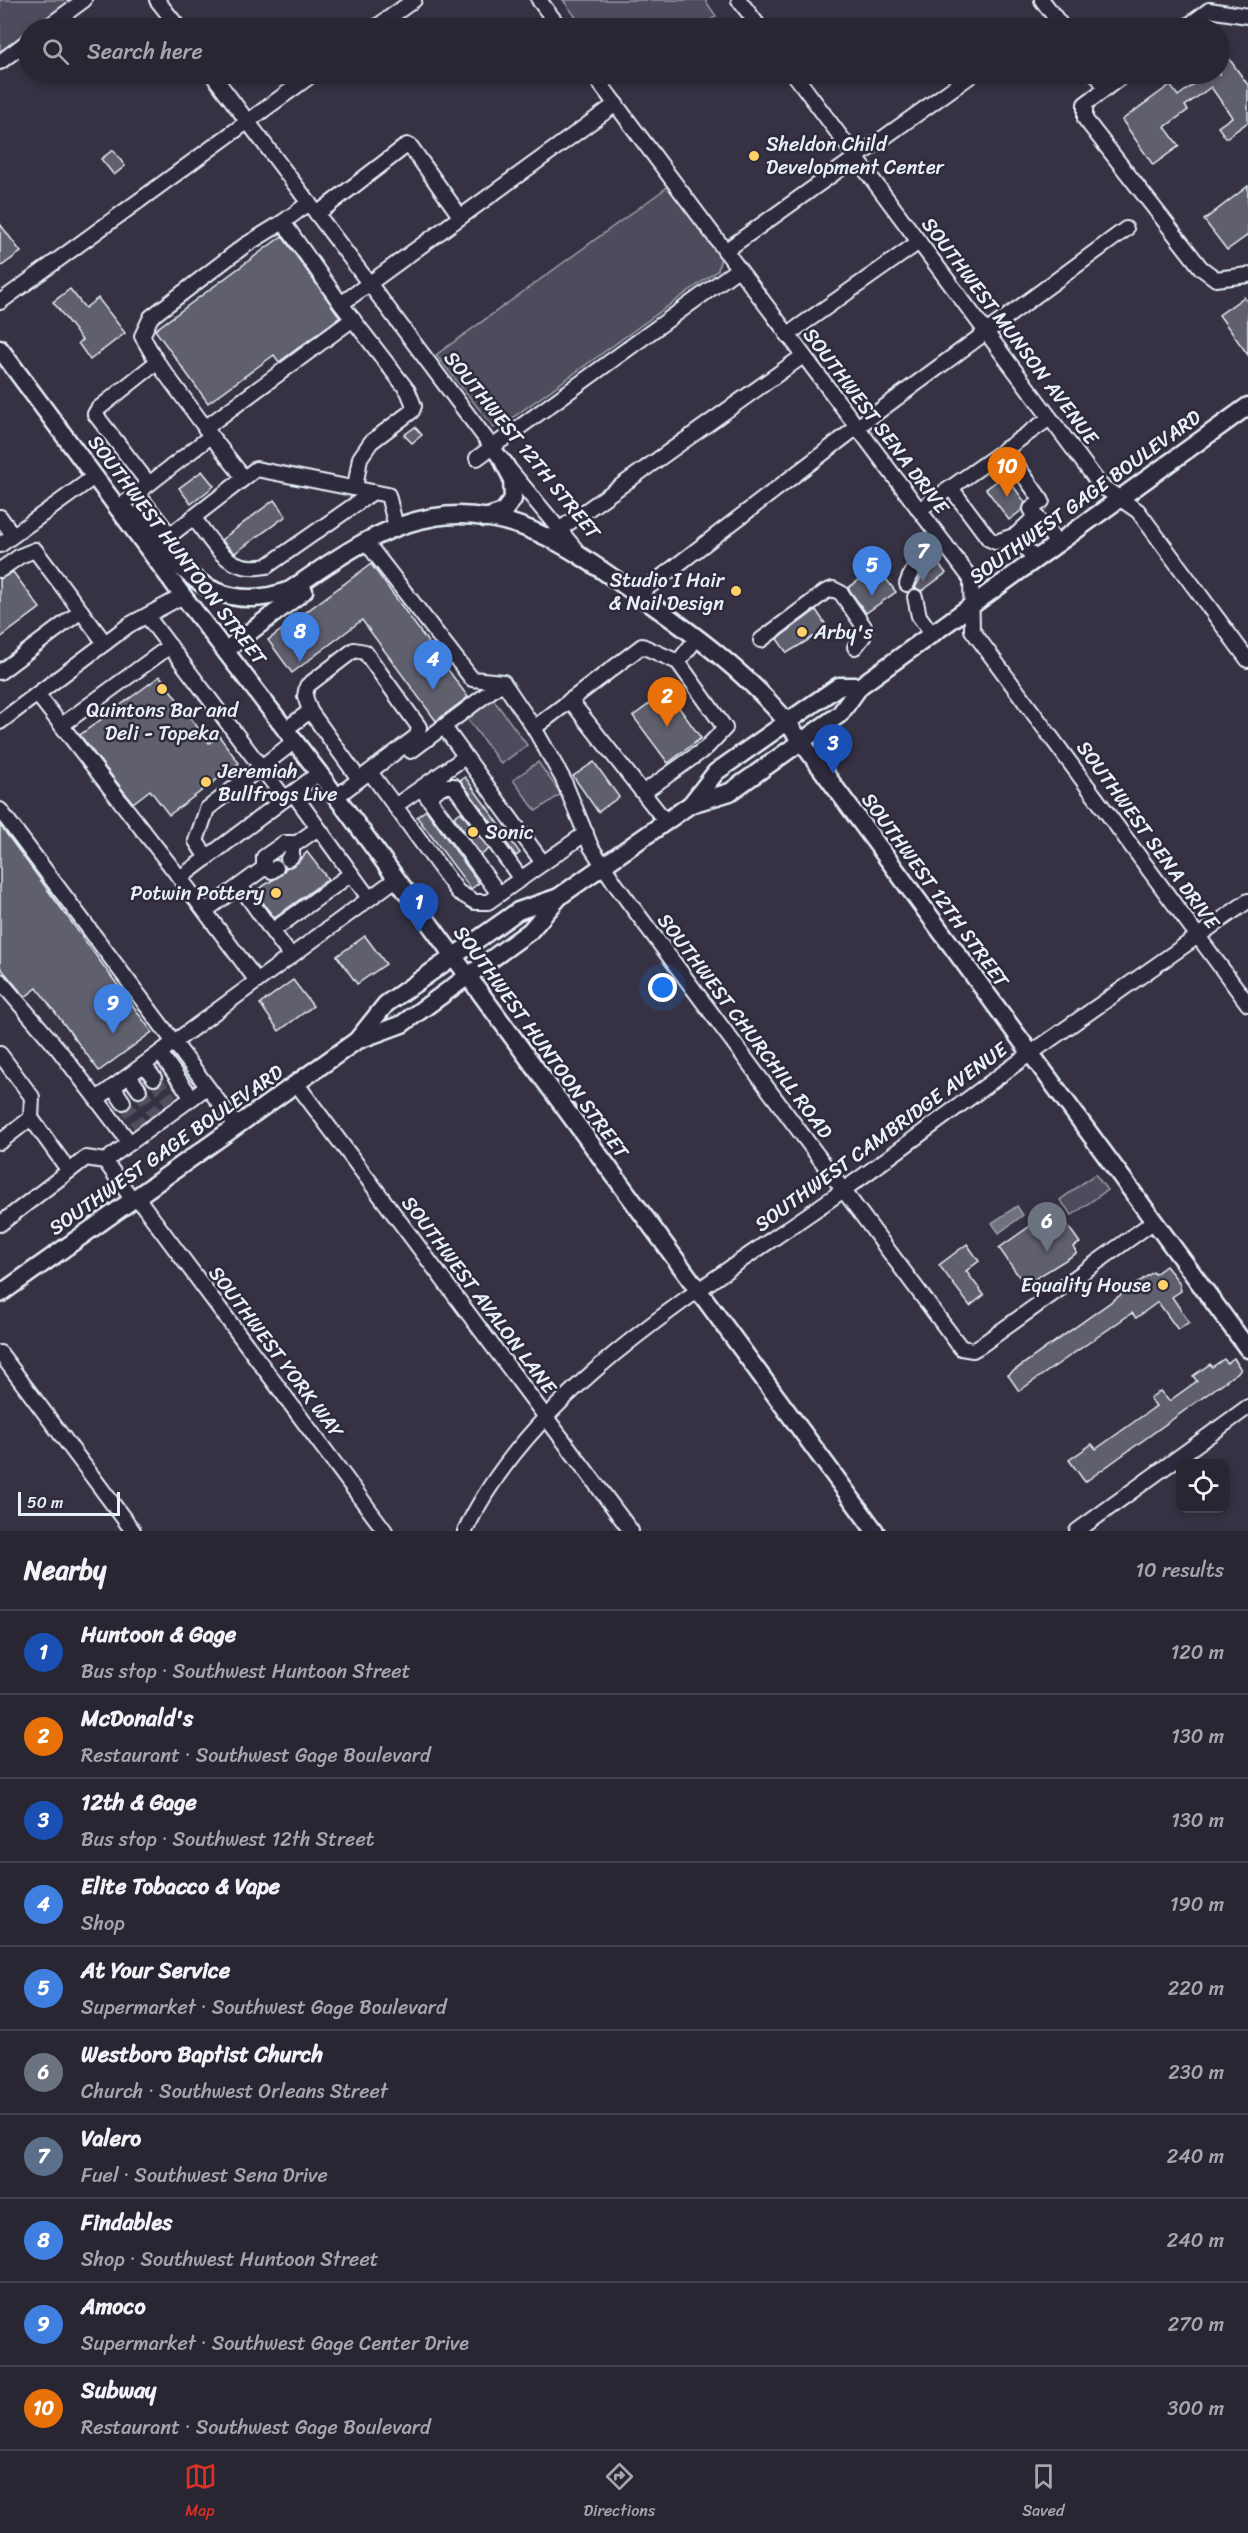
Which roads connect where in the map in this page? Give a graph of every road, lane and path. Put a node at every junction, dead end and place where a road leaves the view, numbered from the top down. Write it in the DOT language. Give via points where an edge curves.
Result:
graph roads {
  1 [pos="84,0"];
  2 [pos="157,0"];
  3 [pos="414,0"];
  4 [pos="539,0"];
  5 [pos="739,0"];
  6 [pos="1042,0"];
  7 [pos="1209,5"];
  8 [pos="1248,16"];
  9 [pos="60,18"];
  10 [pos="171,18"];
  11 [pos="389,18"];
  12 [pos="552,18"];
  13 [pos="752,18"];
  14 [pos="1056,18"];
  15 [pos="1195,18"];
  16 [pos="18,48"];
  17 [pos="0,62"];
  18 [pos="220,84"];
  19 [pos="299,84"];
  20 [pos="601,84"];
  21 [pos="801,84"];
  22 [pos="959,84"];
  23 [pos="1103,84"];
  24 [pos="1111,84"];
  25 [pos="1106,88"];
  26 [pos="616,104"];
  27 [pos="248,121"];
  28 [pos="856,157"];
  29 [pos="313,208"];
  30 [pos="460,216"];
  31 [pos="283,222"];
  32 [pos="1126,230"];
  33 [pos="919,242"];
  34 [pos="725,251"];
  35 [pos="738,269"];
  36 [pos="1248,275"];
  37 [pos="368,282"];
  38 [pos="0,302"];
  39 [pos="341,304"];
  40 [pos="352,319"];
  41 [pos="986,332"];
  42 [pos="787,335"];
  43 [pos="0,349"];
  44 [pos="803,356"];
  45 [pos="157,362"];
  46 [pos="1248,406"];
  47 [pos="1050,418"];
  48 [pos="856,428"];
  49 [pos="208,432"];
  50 [pos="492,447"];
  51 [pos="1005,449"];
  52 [pos="477,458"];
  53 [pos="504,463"];
  54 [pos="94,477"];
  55 [pos="244,478"];
  56 [pos="149,484"];
  57 [pos="355,488"];
  58 [pos="951,488"];
  59 [pos="373,492"];
  60 [pos="137,493"];
  61 [pos="1120,499"];
  62 [pos="118,508"];
  63 [pos="919,510"];
  64 [pos="1036,516"];
  65 [pos="0,517"];
  66 [pos="193,517"];
  67 [pos="484,518"];
  68 [pos="396,527"];
  69 [pos="559,530"];
  70 [pos="1016,535"];
  71 [pos="7,540"];
  72 [pos="160,543"];
  73 [pos="1058,543"];
  74 [pos="362,544"];
  75 [pos="945,544"];
  76 [pos="20,556"];
  77 [pos="587,560"];
  78 [pos="1035,560"];
  79 [pos="0,570"];
  80 [pos="638,595"];
  81 [pos="183,596"];
  82 [pos="972,605"];
  83 [pos="81,611"];
  84 [pos="147,616"];
  85 [pos="932,634"];
  86 [pos="697,638"];
  87 [pos="761,640"];
  88 [pos="105,643"];
  89 [pos="170,646"];
  90 [pos="855,647"];
  91 [pos="226,650"];
  92 [pos="1247,657"];
  93 [pos="678,662"];
  94 [pos="0,672"];
  95 [pos="503,682"];
  96 [pos="860,686"];
  97 [pos="37,694"];
  98 [pos="570,700"];
  99 [pos="310,711"];
  100 [pos="0,722"];
  101 [pos="787,722"];
  102 [pos="62,725"];
  103 [pos="444,727"];
  104 [pos="534,728"];
  105 [pos="291,735"];
  106 [pos="802,741"];
  107 [pos="465,757"];
  108 [pos="262,767"];
  109 [pos="319,773"];
  110 [pos="368,776"];
  111 [pos="644,792"];
  112 [pos="424,793"];
  113 [pos="289,796"];
  114 [pos="336,797"];
  115 [pos="691,804"];
  116 [pos="395,806"];
  117 [pos="0,810"];
  118 [pos="666,822"];
  119 [pos="318,828"];
  120 [pos="586,833"];
  121 [pos="207,858"];
  122 [pos="543,864"];
  123 [pos="603,865"];
  124 [pos="351,874"];
  125 [pos="180,878"];
  126 [pos="396,879"];
  127 [pos="521,879"];
  128 [pos="240,885"];
  129 [pos="499,894"];
  130 [pos="560,896"];
  131 [pos="369,898"];
  132 [pos="1248,901"];
  133 [pos="205,911"];
  134 [pos="272,931"];
  135 [pos="1198,937"];
  136 [pos="290,955"];
  137 [pos="453,957"];
  138 [pos="467,976"];
  139 [pos="0,981"];
  140 [pos="257,981"];
  141 [pos="1248,1004"];
  142 [pos="356,1041"];
  143 [pos="174,1043"];
  144 [pos="160,1053"];
  145 [pos="0,1054"];
  146 [pos="1030,1054"];
  147 [pos="144,1065"];
  148 [pos="129,1076"];
  149 [pos="154,1078"];
  150 [pos="296,1083"];
  151 [pos="207,1087"];
  152 [pos="113,1088"];
  153 [pos="139,1090"];
  154 [pos="192,1098"];
  155 [pos="97,1099"];
  156 [pos="123,1102"];
  157 [pos="30,1118"];
  158 [pos="236,1125"];
  159 [pos="0,1142"];
  160 [pos="130,1143"];
  161 [pos="105,1161"];
  162 [pos="69,1170"];
  163 [pos="843,1190"];
  164 [pos="134,1198"];
  165 [pos="1153,1222"];
  166 [pos="0,1224"];
  167 [pos="699,1292"];
  168 [pos="0,1294"];
  169 [pos="1248,1349"];
  170 [pos="0,1353"];
  171 [pos="1248,1407"];
  172 [pos="545,1416"];
  173 [pos="133,1531"];
  174 [pos="385,1531"];
  175 [pos="465,1531"];
  176 [pos="631,1531"];
  177 [pos="875,1531"];
  178 [pos="1077,1531"];
  1 -- 9 [label="street"];
  2 -- 10 [label="street"];
  3 -- 11 [label="street"];
  4 -- 12 [label="street"];
  5 -- 13 [label="street"];
  6 -- 14 [label="street"];
  7 -- 8 [label="street"];
  7 -- 15 [label="street"];
  16 -- 17 [label="street"];
  18 -- 27 [label="street, SOUTHWEST 12TH STREET"];
  19 -- 27 [label="street"];
  20 -- 26 [label="street, SOUTHWEST SENA DRIVE"];
  21 -- 28 [label="street, SOUTHWEST MUNSON AVENUE"];
  22 -- 28 [label="street"];
  23 -- 25 [label="street"];
  24 -- 25 [label="street"];
  25 -- 36 [label="street" via="1085,104 1085,119 1201,268 1216,279"];
  26 -- 30 [label="street"];
  26 -- 34 [label="street, SOUTHWEST SENA DRIVE"];
  27 -- 29 [label="street, SOUTHWEST 12TH STREET"];
  27 -- 38 [label="street"];
  28 -- 33 [label="street, SOUTHWEST MUNSON AVENUE"];
  28 -- 34 [label="street"];
  29 -- 30 [label="street" via="406,145"];
  29 -- 31 [label="street"];
  29 -- 37 [label="street, SOUTHWEST 12TH STREET"];
  30 -- 37 [label="street"];
  31 -- 39 [label="street"];
  31 -- 45 [label="street" via="244,246 151,317 142,336"];
  32 -- 41 [label="street"];
  33 -- 41 [label="street, SOUTHWEST MUNSON AVENUE"];
  33 -- 42 [label="street"];
  34 -- 35 [label="street, SOUTHWEST SENA DRIVE"];
  35 -- 42 [label="street, SOUTHWEST SENA DRIVE"];
  35 -- 50 [label="street"];
  37 -- 39 [label="street"];
  37 -- 50 [label="street, SOUTHWEST 12TH STREET"];
  39 -- 40 [label="street"];
  40 -- 49 [label="street"];
  40 -- 57 [label="street" via="408,391 414,406 371,442 360,458"];
  41 -- 47 [label="street, SOUTHWEST MUNSON AVENUE"];
  41 -- 48 [label="street"];
  42 -- 44 [label="street, SOUTHWEST SENA DRIVE"];
  43 -- 54 [label="main road, SOUTHWEST HUNTOON STREET"];
  44 -- 48 [label="street, SOUTHWEST SENA DRIVE"];
  44 -- 69 [label="street"];
  45 -- 49 [label="street"];
  45 -- 56 [label="street" via="95,414"];
  46 -- 61 [label="main road, SOUTHWEST GAGE BOULEVARD"];
  47 -- 51 [label="street"];
  47 -- 61 [label="street, SOUTHWEST MUNSON AVENUE" via="1100,485"];
  48 -- 63 [label="street, SOUTHWEST SENA DRIVE"];
  48 -- 80 [label="street"];
  49 -- 55 [label="street"];
  49 -- 56 [label="street"];
  50 -- 52 [label="street"];
  50 -- 53 [label="street, SOUTHWEST 12TH STREET"];
  51 -- 58 [label="street"];
  51 -- 64 [label="street" via="1042,501 1031,509"];
  53 -- 67 [label="main road" via="512,478 513,500 503,512"];
  53 -- 69 [label="street, SOUTHWEST 12TH STREET"];
  54 -- 62 [label="main road, SOUTHWEST HUNTOON STREET"];
  54 -- 71 [label="street"];
  55 -- 57 [label="street" via="256,469"];
  55 -- 66 [label="street"];
  56 -- 60 [label="street"];
  57 -- 59 [label="street"];
  58 -- 63 [label="street"];
  58 -- 70 [label="street" via="988,539 996,542"];
  59 -- 66 [label="street" via="267,566 257,568 229,562"];
  59 -- 68 [label="street" via="388,495"];
  60 -- 62 [label="street"];
  60 -- 72 [label="street"];
  61 -- 73 [label="main road, SOUTHWEST GAGE BOULEVARD"];
  61 -- 92 [label="street, SOUTHWEST MUNSON AVENUE" via="1138,511"];
  62 -- 72 [label="main road, SOUTHWEST HUNTOON STREET" via="134,514"];
  63 -- 75 [label="street, SOUTHWEST SENA DRIVE"];
  64 -- 70 [label="street"];
  64 -- 73 [label="street"];
  65 -- 71 [label="street"];
  66 -- 72 [label="street"];
  67 -- 68 [label="main road" via="436,516"];
  67 -- 77 [label="main road" via="537,533"];
  68 -- 74 [label="main road"];
  69 -- 77 [label="street, SOUTHWEST 12TH STREET"];
  70 -- 78 [label="street"];
  71 -- 76 [label="street"];
  72 -- 74 [label="main road" via="192,578 211,591 258,599 290,590"];
  72 -- 81 [label="main road, SOUTHWEST HUNTOON STREET"];
  73 -- 78 [label="main road, SOUTHWEST GAGE BOULEVARD"];
  74 -- 91 [label="main road"];
  74 -- 95 [label="street" via="472,679"];
  75 -- 82 [label="street, SOUTHWEST SENA DRIVE" via="971,579"];
  75 -- 85 [label="street" via="913,572 911,591 919,616"];
  76 -- 79 [label="street"];
  76 -- 83 [label="street" via="35,550"];
  77 -- 80 [label="main road, SOUTHWEST 12TH STREET"];
  78 -- 82 [label="main road, SOUTHWEST GAGE BOULEVARD"];
  80 -- 86 [label="main road, SOUTHWEST 12TH STREET"];
  81 -- 84 [label="street"];
  81 -- 91 [label="main road, SOUTHWEST HUNTOON STREET"];
  82 -- 85 [label="main road, SOUTHWEST GAGE BOULEVARD"];
  82 -- 135 [label="street, SOUTHWEST SENA DRIVE" via="972,630"];
  83 -- 88 [label="street"];
  83 -- 94 [label="street"];
  84 -- 88 [label="street"];
  84 -- 89 [label="street"];
  85 -- 96 [label="main road, SOUTHWEST GAGE BOULEVARD"];
  86 -- 93 [label="street"];
  86 -- 101 [label="main road, SOUTHWEST 12TH STREET" via="759,689"];
  87 -- 90 [label="street" via="833,589 841,592 865,628"];
  88 -- 97 [label="street"];
  89 -- 102 [label="street"];
  89 -- 108 [label="street"];
  91 -- 105 [label="main road, SOUTHWEST HUNTOON STREET"];
  93 -- 98 [label="street" via="642,646"];
  93 -- 111 [label="street" via="725,728 706,748"];
  95 -- 103 [label="street"];
  95 -- 104 [label="street, SOUTHWEST CHURCHILL ROAD"];
  96 -- 101 [label="main road, SOUTHWEST GAGE BOULEVARD" via="839,686"];
  96 -- 106 [label="main road, SOUTHWEST GAGE BOULEVARD" via="840,714"];
  97 -- 100 [label="street"];
  97 -- 102 [label="street"];
  98 -- 104 [label="street"];
  98 -- 111 [label="street"];
  99 -- 105 [label="street"];
  99 -- 110 [label="street"];
  99 -- 110 [label="street" via="305,696 307,686 354,650 365,652 419,727 417,736"];
  101 -- 106 [label="main road, SOUTHWEST 12TH STREET"];
  101 -- 115 [label="main road, SOUTHWEST GAGE BOULEVARD" via="716,772"];
  102 -- 125 [label="street"];
  103 -- 107 [label="street"];
  103 -- 110 [label="street"];
  104 -- 120 [label="street, SOUTHWEST CHURCHILL ROAD" via="563,779"];
  105 -- 108 [label="street"];
  105 -- 109 [label="main road, SOUTHWEST HUNTOON STREET"];
  106 -- 115 [label="main road, SOUTHWEST GAGE BOULEVARD" via="730,792"];
  106 -- 146 [label="main road, SOUTHWEST 12TH STREET"];
  107 -- 112 [label="street"];
  107 -- 122 [label="street"];
  108 -- 113 [label="street"];
  108 -- 121 [label="street" via="207,809 196,841"];
  109 -- 113 [label="street"];
  109 -- 114 [label="main road, SOUTHWEST HUNTOON STREET"];
  110 -- 114 [label="street"];
  110 -- 116 [label="street"];
  111 -- 118 [label="street"];
  112 -- 116 [label="street"];
  112 -- 127 [label="street" via="454,786"];
  112 -- 129 [label="street"];
  113 -- 119 [label="street"];
  113 -- 121 [label="street"];
  114 -- 126 [label="main road, SOUTHWEST HUNTOON STREET"];
  115 -- 118 [label="main road, SOUTHWEST GAGE BOULEVARD"];
  116 -- 129 [label="street" via="458,892 475,903 488,902"];
  117 -- 143 [label="street"];
  118 -- 123 [label="main road, SOUTHWEST GAGE BOULEVARD"];
  119 -- 124 [label="street"];
  119 -- 128 [label="street"];
  120 -- 122 [label="street"];
  120 -- 123 [label="street, SOUTHWEST CHURCHILL ROAD"];
  121 -- 125 [label="street"];
  122 -- 127 [label="street"];
  123 -- 130 [label="main road, SOUTHWEST GAGE BOULEVARD"];
  123 -- 163 [label="street, SOUTHWEST CHURCHILL ROAD"];
  124 -- 131 [label="street"];
  124 -- 134 [label="street"];
  125 -- 133 [label="street"];
  126 -- 131 [label="street"];
  126 -- 137 [label="main road, SOUTHWEST HUNTOON STREET"];
  127 -- 129 [label="street"];
  128 -- 133 [label="street"];
  128 -- 134 [label="street"];
  130 -- 137 [label="main road, SOUTHWEST GAGE BOULEVARD" via="518,911"];
  130 -- 138 [label="main road, SOUTHWEST GAGE BOULEVARD" via="530,931"];
  131 -- 136 [label="street"];
  132 -- 135 [label="street, SOUTHWEST CAMBRIDGE AVENUE"];
  133 -- 140 [label="street"];
  134 -- 136 [label="street"];
  135 -- 141 [label="street, SOUTHWEST SENA DRIVE"];
  135 -- 146 [label="street, SOUTHWEST CAMBRIDGE AVENUE"];
  136 -- 140 [label="street"];
  137 -- 138 [label="main road, SOUTHWEST HUNTOON STREET"];
  137 -- 142 [label="main road, SOUTHWEST GAGE BOULEVARD" via="386,1004"];
  138 -- 142 [label="main road, SOUTHWEST GAGE BOULEVARD" via="402,1023"];
  138 -- 167 [label="main road, SOUTHWEST HUNTOON STREET"];
  139 -- 155 [label="street"];
  140 -- 143 [label="street"];
  142 -- 150 [label="main road, SOUTHWEST GAGE BOULEVARD"];
  143 -- 144 [label="street"];
  143 -- 151 [label="street"];
  144 -- 147 [label="street"];
  144 -- 154 [label="street"];
  145 -- 157 [label="street" via="32,1097"];
  146 -- 163 [label="street, SOUTHWEST CAMBRIDGE AVENUE"];
  146 -- 165 [label="main road, SOUTHWEST 12TH STREET"];
  147 -- 148 [label="street"];
  147 -- 149 [label="street"];
  148 -- 152 [label="street"];
  148 -- 153 [label="street"];
  150 -- 158 [label="main road, SOUTHWEST GAGE BOULEVARD"];
  150 -- 172 [label="street, SOUTHWEST AVALON LANE"];
  151 -- 154 [label="street"];
  151 -- 158 [label="street"];
  152 -- 155 [label="street"];
  152 -- 156 [label="street"];
  154 -- 160 [label="street" via="143,1128"];
  155 -- 160 [label="street"];
  157 -- 159 [label="street"];
  157 -- 162 [label="street"];
  158 -- 164 [label="main road, SOUTHWEST GAGE BOULEVARD"];
  160 -- 161 [label="street"];
  161 -- 162 [label="street" via="86,1158"];
  161 -- 164 [label="street, SOUTHWEST YORK WAY"];
  162 -- 166 [label="street"];
  163 -- 165 [label="street, SOUTHWEST CHURCHILL ROAD" via="957,1344 967,1350 980,1346"];
  163 -- 167 [label="street, SOUTHWEST CAMBRIDGE AVENUE"];
  164 -- 168 [label="main road, SOUTHWEST GAGE BOULEVARD"];
  164 -- 174 [label="street, SOUTHWEST YORK WAY"];
  165 -- 169 [label="main road, SOUTHWEST 12TH STREET"];
  167 -- 172 [label="street, SOUTHWEST CAMBRIDGE AVENUE" via="567,1394"];
  167 -- 177 [label="main road, SOUTHWEST HUNTOON STREET"];
  170 -- 173 [label="street"];
  171 -- 178 [label="street"];
  172 -- 175 [label="street, SOUTHWEST CAMBRIDGE AVENUE" via="502,1467"];
  172 -- 176 [label="street, SOUTHWEST AVALON LANE"];
}
